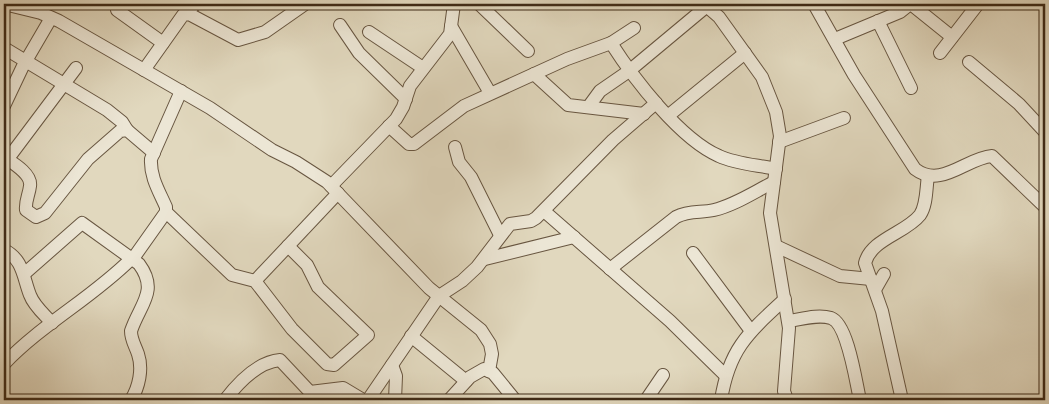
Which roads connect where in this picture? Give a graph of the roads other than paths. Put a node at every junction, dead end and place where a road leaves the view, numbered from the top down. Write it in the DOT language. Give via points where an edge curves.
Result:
graph roads {
  1 [pos="4,4"];
  2 [pos="195,4"];
  3 [pos="305,4"];
  4 [pos="479,4"];
  5 [pos="814,4"];
  6 [pos="910,4"];
  7 [pos="978,4"];
  8 [pos="706,5"];
  9 [pos="451,6"];
  10 [pos="37,8"];
  11 [pos="117,10"];
  12 [pos="186,14"];
  13 [pos="51,18"];
  14 [pos="878,21"];
  15 [pos="340,25"];
  16 [pos="451,26"];
  17 [pos="634,28"];
  18 [pos="369,32"];
  19 [pos="952,37"];
  20 [pos="835,39"];
  21 [pos="163,43"];
  22 [pos="611,43"];
  23 [pos="4,48"];
  24 [pos="528,51"];
  25 [pos="745,53"];
  26 [pos="940,53"];
  27 [pos="26,61"];
  28 [pos="969,62"];
  29 [pos="76,68"];
  30 [pos="423,68"];
  31 [pos="144,70"];
  32 [pos="629,71"];
  33 [pos="534,74"];
  34 [pos="64,84"];
  35 [pos="912,88"];
  36 [pos="8,89"];
  37 [pos="182,91"];
  38 [pos="490,93"];
  39 [pos="406,99"];
  40 [pos="656,103"];
  41 [pos="4,106"];
  42 [pos="589,106"];
  43 [pos="644,114"];
  44 [pos="669,116"];
  45 [pos="844,118"];
  46 [pos="389,126"];
  47 [pos="127,130"];
  48 [pos="1045,132"];
  49 [pos="779,142"];
  50 [pos="455,147"];
  51 [pos="154,153"];
  52 [pos="6,159"];
  53 [pos="775,176"];
  54 [pos="928,176"];
  55 [pos="334,189"];
  56 [pos="1045,207"];
  57 [pos="544,211"];
  58 [pos="166,212"];
  59 [pos="500,235"];
  60 [pos="574,237"];
  61 [pos="288,246"];
  62 [pos="776,246"];
  63 [pos="4,250"];
  64 [pos="693,253"];
  65 [pos="131,259"];
  66 [pos="485,259"];
  67 [pos="610,269"];
  68 [pos="24,274"];
  69 [pos="877,280"];
  70 [pos="255,281"];
  71 [pos="439,296"];
  72 [pos="785,299"];
  73 [pos="788,321"];
  74 [pos="50,324"];
  75 [pos="751,331"];
  76 [pos="411,336"];
  77 [pos="50,340"];
  78 [pos="4,364"];
  79 [pos="392,365"];
  80 [pos="489,371"];
  81 [pos="663,375"];
  82 [pos="725,375"];
  83 [pos="466,382"];
  84 [pos="784,399"];
  85 [pos="131,400"];
  86 [pos="225,400"];
  87 [pos="363,400"];
  88 [pos="368,400"];
  89 [pos="395,400"];
  90 [pos="449,400"];
  91 [pos="515,400"];
  92 [pos="646,400"];
  93 [pos="722,400"];
  94 [pos="860,400"];
  95 [pos="902,400"];
  1 -- 10 [label="street"];
  2 -- 12 [label="street"];
  3 -- 12 [label="street" via="265,32 238,40"];
  4 -- 24 [label="street"];
  5 -- 20 [label="street"];
  6 -- 14 [label="street"];
  6 -- 19 [label="street"];
  7 -- 19 [label="street"];
  8 -- 25 [label="street" via="719,17"];
  8 -- 32 [label="street"];
  9 -- 16 [label="street"];
  10 -- 13 [label="street"];
  11 -- 21 [label="street"];
  12 -- 21 [label="street" via="182,15"];
  13 -- 27 [label="street"];
  13 -- 31 [label="street"];
  14 -- 20 [label="street"];
  14 -- 35 [label="street"];
  15 -- 39 [label="street" via="359,53"];
  16 -- 30 [label="street" via="446,39"];
  16 -- 38 [label="street"];
  17 -- 22 [label="street"];
  18 -- 30 [label="street"];
  19 -- 26 [label="street"];
  20 -- 54 [label="street" via="854,76 907,159 915,169"];
  21 -- 31 [label="street"];
  22 -- 32 [label="street"];
  22 -- 33 [label="street"];
  23 -- 27 [label="street"];
  25 -- 44 [label="street"];
  25 -- 49 [label="street" via="762,77 776,112"];
  27 -- 34 [label="street"];
  27 -- 36 [label="street"];
  28 -- 48 [label="street" via="1019,104"];
  29 -- 34 [label="street"];
  30 -- 39 [label="street" via="410,86"];
  31 -- 37 [label="street"];
  32 -- 40 [label="street"];
  32 -- 42 [label="street" via="600,91"];
  33 -- 38 [label="street"];
  33 -- 42 [label="street" via="568,105"];
  34 -- 47 [label="street" via="115,115"];
  34 -- 52 [label="street"];
  36 -- 41 [label="street"];
  37 -- 51 [label="street"];
  37 -- 55 [label="street" via="272,150 314,173"];
  38 -- 46 [label="street" via="450,115 414,144 409,144"];
  39 -- 46 [label="street"];
  40 -- 43 [label="street"];
  40 -- 44 [label="street"];
  42 -- 43 [label="street"];
  43 -- 57 [label="street" via="613,140"];
  44 -- 53 [label="street" via="704,148 718,156"];
  45 -- 49 [label="street"];
  46 -- 55 [label="street"];
  47 -- 51 [label="street"];
  47 -- 52 [label="street" via="120,131 94,153 41,216 31,216 26,210 30,182"];
  49 -- 53 [label="street"];
  50 -- 59 [label="street" via="459,162 471,177"];
  51 -- 58 [label="street" via="151,170"];
  53 -- 62 [label="street" via="770,225"];
  53 -- 67 [label="street" via="729,206 676,217"];
  54 -- 56 [label="street" via="943,175 992,156"];
  54 -- 69 [label="street" via="921,214 866,257 864,263"];
  55 -- 61 [label="street"];
  55 -- 71 [label="street"];
  57 -- 59 [label="street" via="531,222 510,224"];
  57 -- 60 [label="street"];
  58 -- 65 [label="street"];
  58 -- 70 [label="street" via="232,274"];
  59 -- 66 [label="street"];
  60 -- 66 [label="street"];
  60 -- 67 [label="street"];
  61 -- 70 [label="street"];
  61 -- 70 [label="street" via="307,265 318,287 368,335 331,366 292,329"];
  62 -- 69 [label="street" via="840,276"];
  62 -- 72 [label="street"];
  63 -- 68 [label="street" via="20,263"];
  64 -- 75 [label="street"];
  65 -- 68 [label="street" via="82,223"];
  65 -- 74 [label="street" via="108,281"];
  65 -- 85 [label="street" via="146,273 150,285 131,331 140,368"];
  66 -- 71 [label="street" via="462,282"];
  67 -- 82 [label="street"];
  68 -- 74 [label="street" via="30,296"];
  69 -- 95 [label="street"];
  71 -- 76 [label="street"];
  71 -- 80 [label="street" via="481,330 492,354"];
  72 -- 73 [label="street"];
  72 -- 75 [label="street"];
  73 -- 84 [label="street"];
  73 -- 94 [label="street" via="824,317 840,324"];
  74 -- 77 [label="street"];
  74 -- 78 [label="street"];
  75 -- 82 [label="street" via="733,356"];
  76 -- 79 [label="street"];
  76 -- 83 [label="street"];
  79 -- 88 [label="street"];
  79 -- 89 [label="street" via="396,376"];
  80 -- 83 [label="street" via="478,371"];
  80 -- 91 [label="street"];
  81 -- 92 [label="street"];
  82 -- 93 [label="street"];
  83 -- 90 [label="street"];
  86 -- 87 [label="street" via="255,370 280,360 310,392 343,388"];
}
